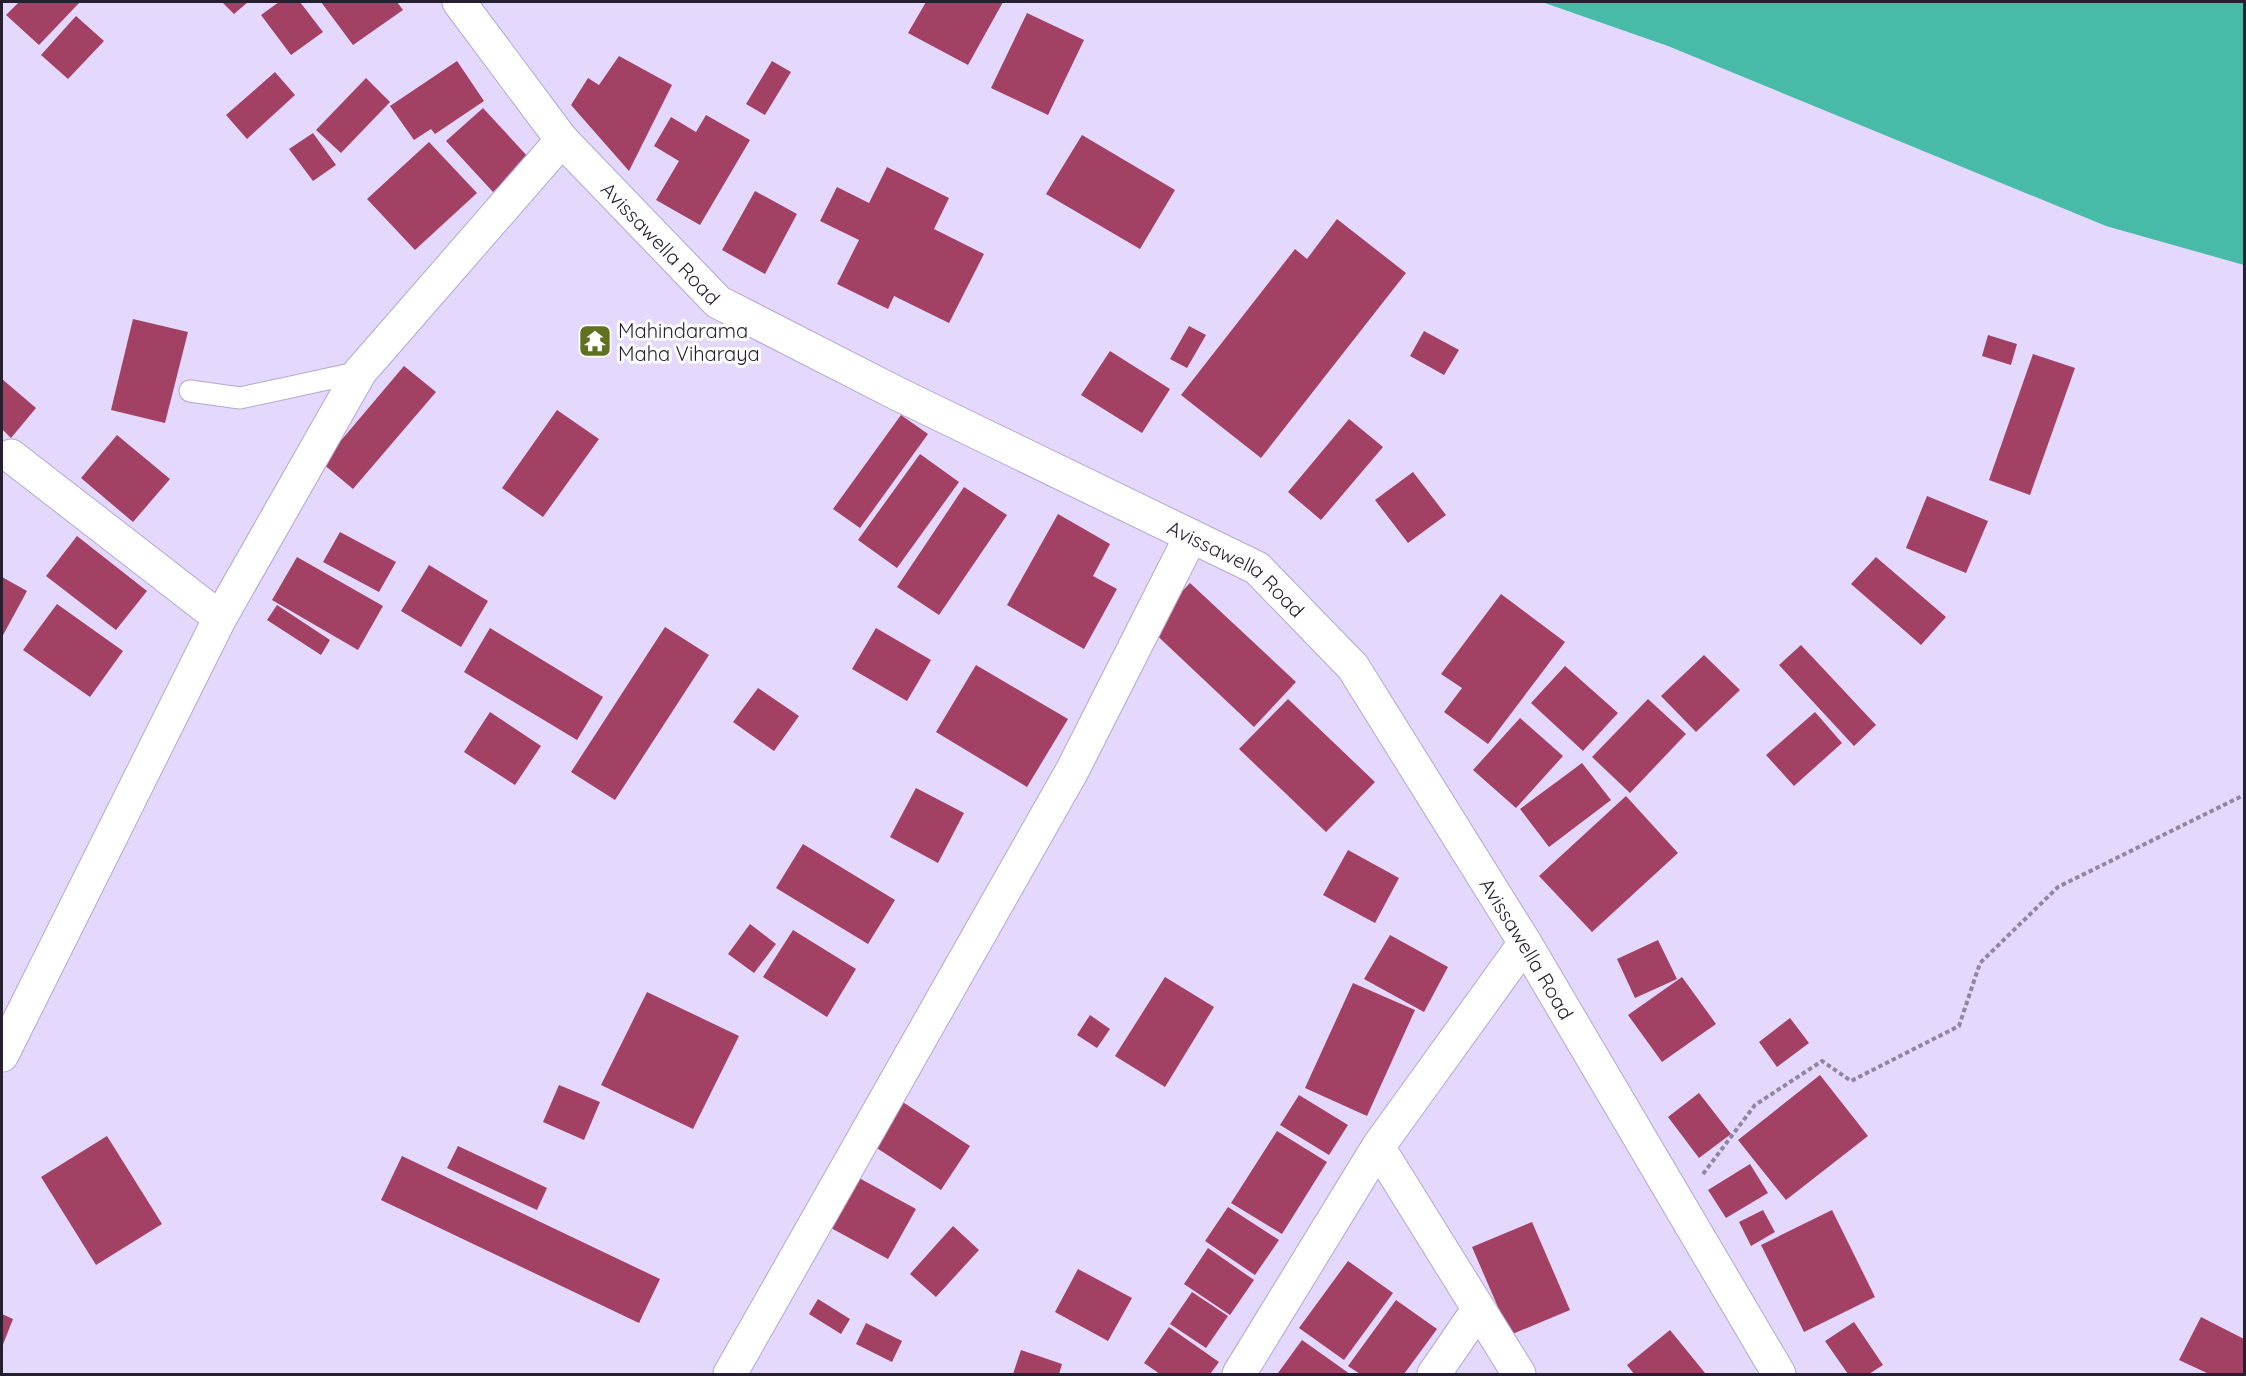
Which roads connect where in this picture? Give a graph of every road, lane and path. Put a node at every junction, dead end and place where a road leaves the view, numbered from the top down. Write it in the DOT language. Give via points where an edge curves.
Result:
graph roads {
  1 [pos="459,2"];
  2 [pos="562,140"];
  3 [pos="360,372"];
  4 [pos="190,391"];
  5 [pos="11,456"];
  6 [pos="1191,536"];
  7 [pos="220,618"];
  8 [pos="2244,795"];
  9 [pos="1525,943"];
  10 [pos="2,1055"];
  11 [pos="1378,1148"];
  12 [pos="1680,1204"];
  13 [pos="1478,1310"];
  14 [pos="730,1374"];
  15 [pos="1239,1374"];
  16 [pos="1434,1374"];
  17 [pos="1519,1374"];
  18 [pos="1779,1374"];
  1 -- 2 [label="street, Avissawella Road"];
  2 -- 3 [label="street"];
  2 -- 6 [label="street, Avissawella Road" via="718,302"];
  3 -- 4 [label="lane" via="240,398"];
  3 -- 7 [label="street"];
  5 -- 7 [label="street"];
  6 -- 9 [label="street, Avissawella Road" via="1257,568 1353,667"];
  6 -- 14 [label="street" via="1072,771"];
  7 -- 10 [label="street"];
  8 -- 12 [label="path" via="2058,887 1980,963 1959,1026 1851,1082 1822,1061 1755,1105"];
  9 -- 11 [label="street"];
  9 -- 12 [label="street, Avissawella Road"];
  11 -- 13 [label="street"];
  11 -- 15 [label="street"];
  12 -- 18 [label="street, Avissawella Road"];
  13 -- 16 [label="street"];
  13 -- 17 [label="street"];
}
